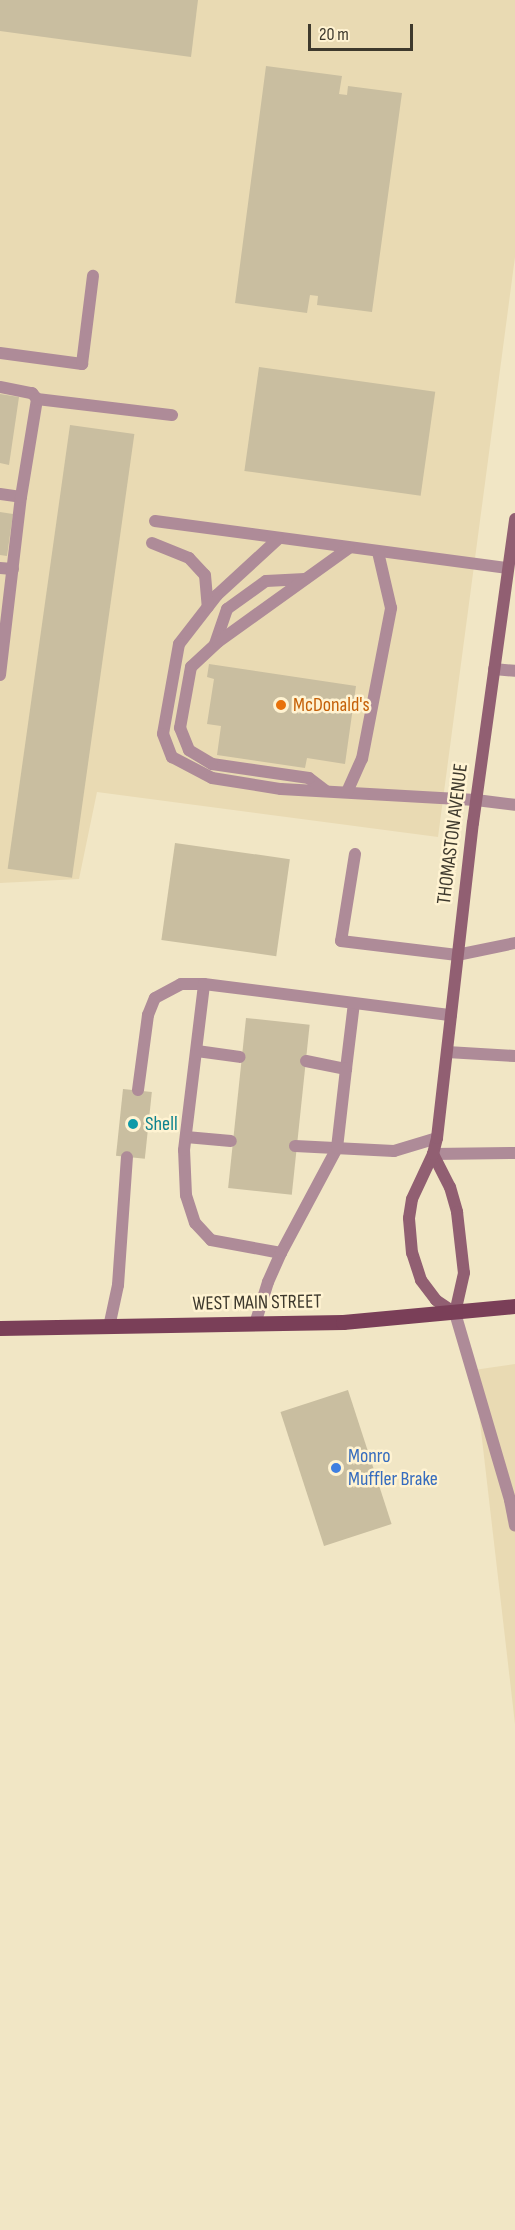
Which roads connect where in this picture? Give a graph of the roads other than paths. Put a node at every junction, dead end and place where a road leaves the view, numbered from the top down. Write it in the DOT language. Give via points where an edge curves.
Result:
graph roads {
  1 [pos="93,276"];
  2 [pos="0,353"];
  3 [pos="0,387"];
  4 [pos="37,399"];
  5 [pos="171,415"];
  6 [pos="0,494"];
  7 [pos="21,497"];
  8 [pos="515,519"];
  9 [pos="155,521"];
  10 [pos="278,539"];
  11 [pos="152,543"];
  12 [pos="348,548"];
  13 [pos="378,552"];
  14 [pos="6,568"];
  15 [pos="508,568"];
  16 [pos="306,579"];
  17 [pos="208,607"];
  18 [pos="215,644"];
  19 [pos="1,652"];
  20 [pos="494,669"];
  21 [pos="515,671"];
  22 [pos="0,675"];
  23 [pos="326,791"];
  24 [pos="347,792"];
  25 [pos="476,800"];
  26 [pos="515,805"];
  27 [pos="355,854"];
  28 [pos="515,943"];
  29 [pos="457,955"];
  30 [pos="204,984"];
  31 [pos="354,1003"];
  32 [pos="451,1015"];
  33 [pos="197,1051"];
  34 [pos="447,1052"];
  35 [pos="515,1056"];
  36 [pos="240,1057"];
  37 [pos="306,1061"];
  38 [pos="346,1069"];
  39 [pos="138,1090"];
  40 [pos="186,1137"];
  41 [pos="436,1138"];
  42 [pos="231,1141"];
  43 [pos="296,1146"];
  44 [pos="337,1148"];
  45 [pos="515,1153"];
  46 [pos="433,1154"];
  47 [pos="127,1157"];
  48 [pos="281,1253"];
  49 [pos="515,1306"];
  50 [pos="455,1312"];
  51 [pos="255,1324"];
  52 [pos="109,1327"];
  53 [pos="0,1328"];
  54 [pos="513,1500"];
  55 [pos="515,1526"];
  1 -- 2 [label="lane" via="82,364"];
  3 -- 4 [label="lane" via="32,393"];
  4 -- 5 [label="lane"];
  4 -- 7 [label="lane"];
  6 -- 7 [label="lane"];
  7 -- 14 [label="lane"];
  8 -- 15 [label="main road, THOMASTON AVENUE"];
  9 -- 10 [label="lane"];
  10 -- 12 [label="lane"];
  10 -- 17 [label="lane"];
  11 -- 17 [label="lane" via="189,558 205,575"];
  12 -- 13 [label="lane"];
  12 -- 16 [label="lane"];
  13 -- 15 [label="lane"];
  13 -- 24 [label="lane" via="391,608 362,759"];
  14 -- 19 [label="lane"];
  15 -- 20 [label="main road, THOMASTON AVENUE"];
  16 -- 18 [label="lane"];
  16 -- 18 [label="lane" via="266,581 227,609"];
  17 -- 23 [label="lane" via="179,644 163,734 172,757 212,778 281,789"];
  18 -- 23 [label="lane" via="191,667 180,728 189,750 212,764 309,778"];
  19 -- 22 [label="lane"];
  20 -- 21 [label="lane"];
  20 -- 25 [label="main road, THOMASTON AVENUE"];
  23 -- 24 [label="lane"];
  24 -- 25 [label="lane"];
  25 -- 26 [label="lane"];
  25 -- 29 [label="main road, THOMASTON AVENUE"];
  27 -- 29 [label="lane" via="341,941"];
  28 -- 29 [label="lane"];
  29 -- 32 [label="main road, THOMASTON AVENUE"];
  30 -- 31 [label="lane"];
  30 -- 33 [label="lane"];
  30 -- 39 [label="lane" via="181,984 155,998 148,1015"];
  31 -- 32 [label="lane"];
  31 -- 38 [label="lane"];
  32 -- 34 [label="main road, THOMASTON AVENUE"];
  33 -- 36 [label="lane"];
  33 -- 40 [label="lane"];
  34 -- 35 [label="lane"];
  34 -- 41 [label="main road, THOMASTON AVENUE"];
  37 -- 38 [label="lane"];
  38 -- 44 [label="lane"];
  40 -- 42 [label="lane"];
  40 -- 48 [label="lane" via="186,1195 195,1223 211,1240"];
  41 -- 44 [label="lane" via="394,1151"];
  41 -- 46 [label="main road, THOMASTON AVENUE"];
  43 -- 44 [label="lane"];
  44 -- 48 [label="lane"];
  45 -- 46 [label="lane"];
  46 -- 50 [label="main road" via="450,1187 457,1212 464,1273"];
  46 -- 50 [label="main road, THOMASTON AVENUE" via="412,1199 412,1253 425,1288"];
  47 -- 52 [label="lane" via="119,1274"];
  48 -- 51 [label="lane"];
  49 -- 50 [label="main road, WEST MAIN STREET"];
  50 -- 51 [label="main road, WEST MAIN STREET" via="343,1322"];
  50 -- 54 [label="lane"];
  51 -- 52 [label="main road, WEST MAIN STREET"];
  52 -- 53 [label="main road, WEST MAIN STREET"];
  54 -- 55 [label="lane"];
}
